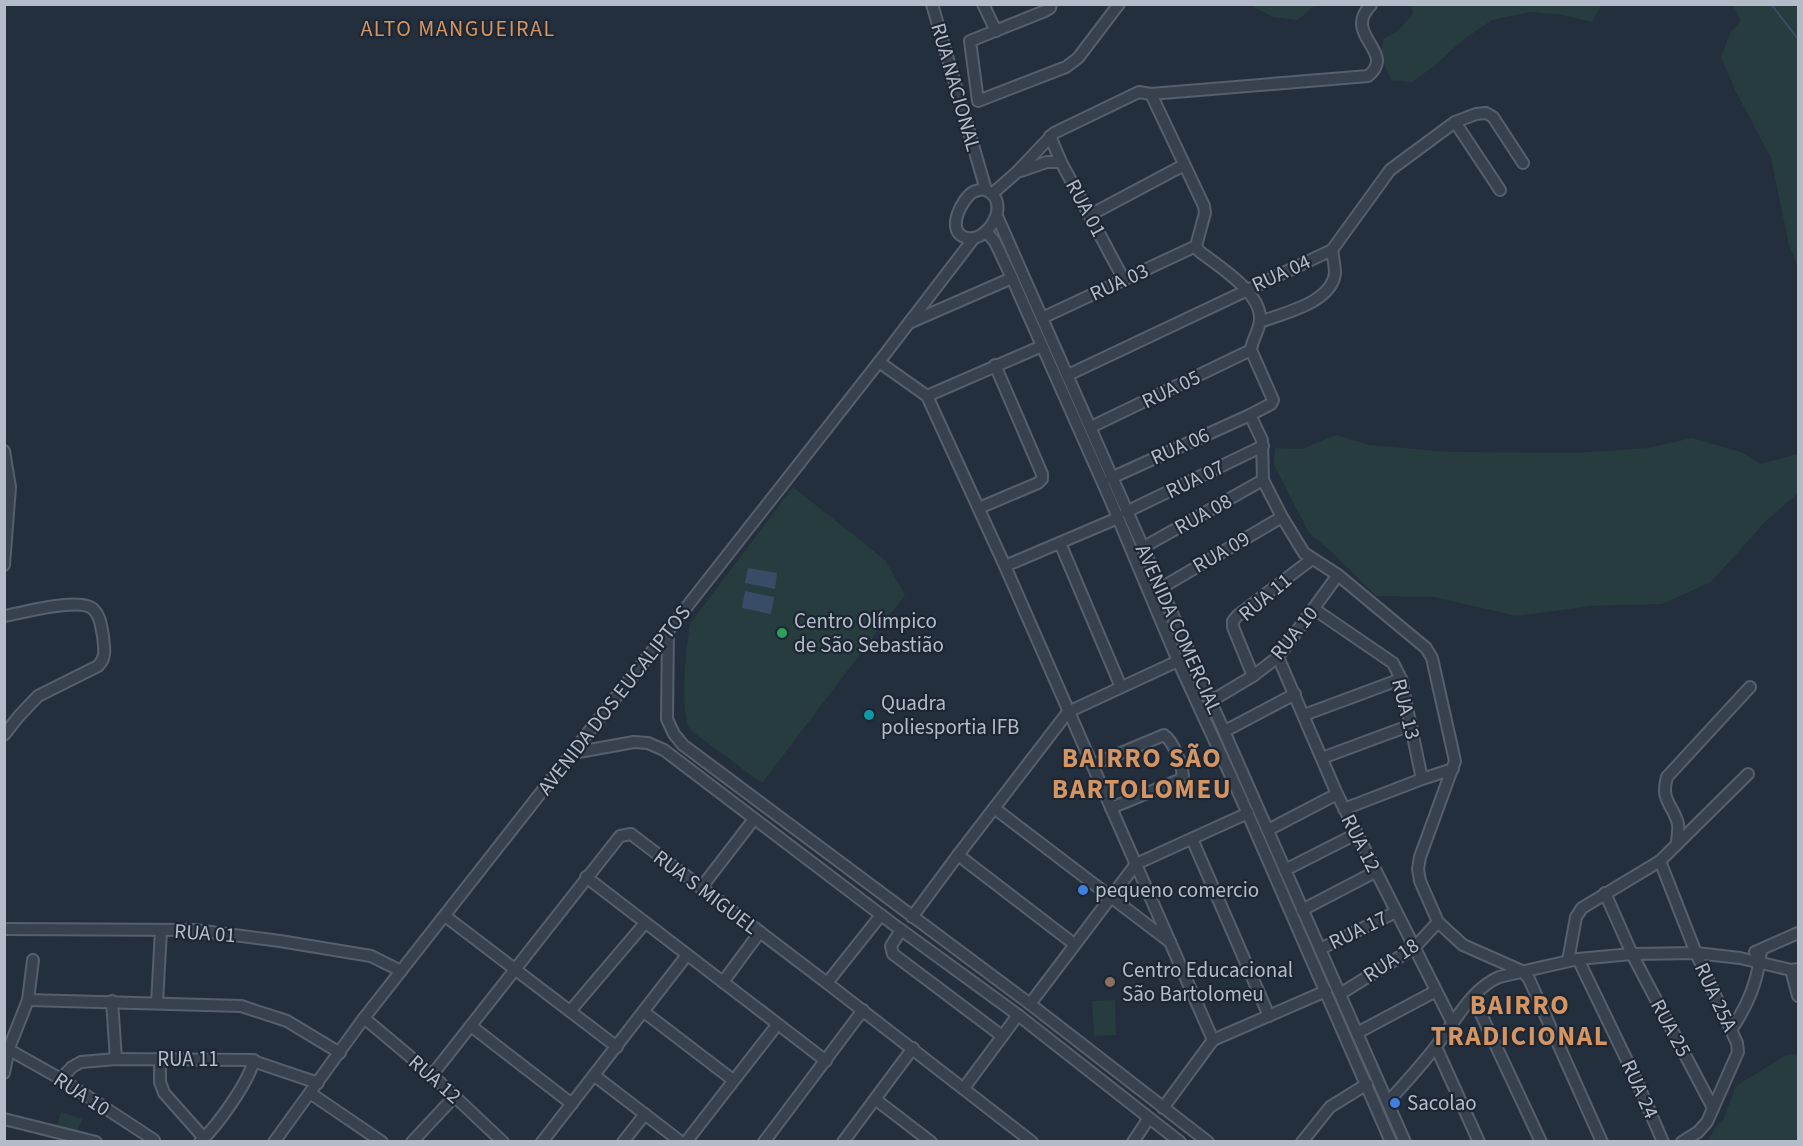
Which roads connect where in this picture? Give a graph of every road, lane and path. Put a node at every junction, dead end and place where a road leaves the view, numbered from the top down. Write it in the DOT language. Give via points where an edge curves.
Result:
graph roads {
  1 [pos="932,4"];
  2 [pos="982,4"];
  3 [pos="1051,4"];
  4 [pos="1119,4"];
  5 [pos="1371,5"];
  6 [pos="996,31"];
  7 [pos="1151,94"];
  8 [pos="1455,122"];
  9 [pos="1050,136"];
  10 [pos="1061,162"];
  11 [pos="1523,163"];
  12 [pos="1184,165"];
  13 [pos="980,169"];
  14 [pos="1017,172"];
  15 [pos="1500,190"];
  16 [pos="974,191"];
  17 [pos="989,192"];
  18 [pos="1090,215"];
  19 [pos="997,216"];
  20 [pos="987,231"];
  21 [pos="957,232"];
  22 [pos="974,238"];
  23 [pos="1196,246"];
  24 [pos="1332,250"];
  25 [pos="956,260"];
  26 [pos="1012,278"];
  27 [pos="1124,280"];
  28 [pos="1247,289"];
  29 [pos="1042,318"];
  30 [pos="1260,322"];
  31 [pos="906,324"];
  32 [pos="1042,346"];
  33 [pos="1251,350"];
  34 [pos="879,362"];
  35 [pos="995,365"];
  36 [pos="1068,375"];
  37 [pos="927,396"];
  38 [pos="1250,415"];
  39 [pos="1091,427"];
  40 [pos="1263,446"];
  41 [pos="4,451"];
  42 [pos="1111,478"];
  43 [pos="1263,480"];
  44 [pos="1114,497"];
  45 [pos="979,508"];
  46 [pos="1122,515"];
  47 [pos="1282,517"];
  48 [pos="1131,536"];
  49 [pos="1060,543"];
  50 [pos="1142,548"];
  51 [pos="1312,559"];
  52 [pos="4,565"];
  53 [pos="1005,566"];
  54 [pos="1338,575"];
  55 [pos="1161,588"];
  56 [pos="1314,609"];
  57 [pos="4,616"];
  58 [pos="668,629"];
  59 [pos="1278,657"];
  60 [pos="1178,661"];
  61 [pos="1253,676"];
  62 [pos="1401,680"];
  63 [pos="1121,687"];
  64 [pos="1750,687"];
  65 [pos="1295,694"];
  66 [pos="1211,701"];
  67 [pos="1068,712"];
  68 [pos="1304,715"];
  69 [pos="1411,725"];
  70 [pos="1225,730"];
  71 [pos="4,735"];
  72 [pos="573,753"];
  73 [pos="1322,758"];
  74 [pos="707,764"];
  75 [pos="1092,765"];
  76 [pos="1453,769"];
  77 [pos="1748,774"];
  78 [pos="698,776"];
  79 [pos="1422,778"];
  80 [pos="1251,790"];
  81 [pos="1337,794"];
  82 [pos="1240,796"];
  83 [pos="994,808"];
  84 [pos="1111,808"];
  85 [pos="1344,809"];
  86 [pos="1248,813"];
  87 [pos="754,819"];
  88 [pos="1268,830"];
  89 [pos="1356,834"];
  90 [pos="1192,839"];
  91 [pos="1677,844"];
  92 [pos="1271,852"];
  93 [pos="958,855"];
  94 [pos="1660,861"];
  95 [pos="1136,864"];
  96 [pos="1285,870"];
  97 [pos="1376,872"];
  98 [pos="586,878"];
  99 [pos="700,888"];
  100 [pos="1605,893"];
  101 [pos="1111,897"];
  102 [pos="903,910"];
  103 [pos="1302,910"];
  104 [pos="1396,912"];
  105 [pos="881,915"];
  106 [pos="445,916"];
  107 [pos="912,917"];
  108 [pos="1438,922"];
  109 [pos="645,923"];
  110 [pos="897,927"];
  111 [pos="4,929"];
  112 [pos="161,930"];
  113 [pos="760,932"];
  114 [pos="1798,933"];
  115 [pos="1170,943"];
  116 [pos="1074,944"];
  117 [pos="1414,948"];
  118 [pos="1320,949"];
  119 [pos="1761,950"];
  120 [pos="1696,953"];
  121 [pos="1632,954"];
  122 [pos="687,955"];
  123 [pos="1740,958"];
  124 [pos="33,960"];
  125 [pos="1573,960"];
  126 [pos="1760,963"];
  127 [pos="515,969"];
  128 [pos="1795,970"];
  129 [pos="401,971"];
  130 [pos="1522,971"];
  131 [pos="723,981"];
  132 [pos="827,982"];
  133 [pos="1326,991"];
  134 [pos="1436,991"];
  135 [pos="1340,993"];
  136 [pos="1798,996"];
  137 [pos="1473,997"];
  138 [pos="28,1000"];
  139 [pos="112,1001"];
  140 [pos="157,1004"];
  141 [pos="1030,1004"];
  142 [pos="571,1010"];
  143 [pos="863,1010"];
  144 [pos="644,1012"];
  145 [pos="1018,1016"];
  146 [pos="1269,1016"];
  147 [pos="364,1018"];
  148 [pos="1351,1019"];
  149 [pos="1340,1024"];
  150 [pos="1453,1024"];
  151 [pos="777,1025"];
  152 [pos="471,1026"];
  153 [pos="1731,1030"];
  154 [pos="1357,1033"];
  155 [pos="1002,1036"];
  156 [pos="1213,1040"];
  157 [pos="7,1047"];
  158 [pos="617,1047"];
  159 [pos="1436,1047"];
  160 [pos="913,1048"];
  161 [pos="340,1053"];
  162 [pos="1366,1053"];
  163 [pos="1355,1058"];
  164 [pos="116,1059"];
  165 [pos="160,1059"];
  166 [pos="254,1060"];
  167 [pos="826,1061"];
  168 [pos="4,1073"];
  169 [pos="432,1075"];
  170 [pos="595,1076"];
  171 [pos="61,1079"];
  172 [pos="734,1080"];
  173 [pos="318,1083"];
  174 [pos="1367,1084"];
  175 [pos="964,1088"];
  176 [pos="310,1093"];
  177 [pos="455,1096"];
  178 [pos="875,1099"];
  179 [pos="1388,1102"];
  180 [pos="572,1104"];
  181 [pos="1163,1108"];
  182 [pos="1713,1108"];
  183 [pos="645,1114"];
  184 [pos="1149,1118"];
  185 [pos="4,1119"];
  186 [pos="1017,1137"];
  187 [pos="202,1140"];
  188 [pos="153,1141"];
  189 [pos="276,1141"];
  190 [pos="96,1142"];
  191 [pos="382,1142"];
  192 [pos="411,1142"];
  193 [pos="503,1142"];
  194 [pos="542,1142"];
  195 [pos="623,1142"];
  196 [pos="681,1142"];
  197 [pos="686,1142"];
  198 [pos="764,1142"];
  199 [pos="843,1142"];
  200 [pos="932,1142"];
  201 [pos="1032,1142"];
  202 [pos="1133,1142"];
  203 [pos="1180,1142"];
  204 [pos="1208,1142"];
  205 [pos="1302,1142"];
  206 [pos="1391,1142"];
  207 [pos="1405,1142"];
  208 [pos="1479,1142"];
  209 [pos="1541,1142"];
  210 [pos="1602,1142"];
  211 [pos="1663,1142"];
  212 [pos="1682,1142"];
  1 -- 13 [label="street, RUA NACIONAL"];
  2 -- 6 [label="street"];
  3 -- 6 [label="street" via="1045,11"];
  4 -- 6 [label="street" via="1078,58 1066,67 978,101 970,41"];
  5 -- 7 [label="street" via="1361,21 1378,65 1368,76"];
  7 -- 9 [label="street" via="1139,92"];
  7 -- 12 [label="street"];
  8 -- 11 [label="street, RUA 04" via="1476,114 1493,117"];
  8 -- 15 [label="street"];
  8 -- 24 [label="street, RUA 04" via="1390,170"];
  9 -- 10 [label="street, RUA 01"];
  9 -- 14 [label="street"];
  10 -- 14 [label="street" via="1047,162"];
  10 -- 18 [label="street, RUA 01"];
  12 -- 18 [label="street"];
  12 -- 23 [label="street" via="1204,206"];
  13 -- 16 [label="street"];
  13 -- 17 [label="street, RUA NACIONAL"];
  14 -- 17 [label="street"];
  16 -- 17 [label="street"];
  16 -- 21 [label="street" via="959,210"];
  17 -- 19 [label="street" via="996,201"];
  18 -- 27 [label="street, RUA 01"];
  19 -- 20 [label="street"];
  19 -- 29 [label="street, AVENIDA COMERCIAL"];
  20 -- 22 [label="street"];
  20 -- 26 [label="street, AVENIDA COMERCIAL"];
  21 -- 22 [label="street" via="962,237"];
  21 -- 25 [label="street"];
  22 -- 25 [label="street, AVENIDA DOS EUCALIPTOS"];
  23 -- 27 [label="street, RUA 03"];
  23 -- 28 [label="street"];
  24 -- 28 [label="street, RUA 04"];
  24 -- 30 [label="street" via="1335,274 1323,295"];
  25 -- 31 [label="street, AVENIDA DOS EUCALIPTOS"];
  26 -- 31 [label="street"];
  26 -- 32 [label="street, AVENIDA COMERCIAL"];
  27 -- 29 [label="street, RUA 03"];
  28 -- 30 [label="street" via="1259,311"];
  28 -- 36 [label="street, RUA 04"];
  29 -- 36 [label="street, AVENIDA COMERCIAL"];
  30 -- 33 [label="street"];
  31 -- 34 [label="street, AVENIDA DOS EUCALIPTOS"];
  32 -- 35 [label="street"];
  32 -- 44 [label="street, AVENIDA COMERCIAL"];
  33 -- 38 [label="street, RUA 06" via="1273,400"];
  33 -- 39 [label="street, RUA 05"];
  34 -- 37 [label="street"];
  34 -- 58 [label="street, AVENIDA DOS EUCALIPTOS"];
  35 -- 37 [label="street"];
  35 -- 45 [label="street" via="1042,479"];
  36 -- 39 [label="street, AVENIDA COMERCIAL"];
  37 -- 45 [label="street"];
  38 -- 40 [label="street"];
  38 -- 42 [label="street, RUA 06"];
  39 -- 42 [label="street, AVENIDA COMERCIAL"];
  40 -- 43 [label="street"];
  40 -- 46 [label="street, RUA 07"];
  41 -- 52 [label="street" via="10,487"];
  42 -- 44 [label="street, AVENIDA COMERCIAL"];
  43 -- 47 [label="street"];
  43 -- 50 [label="street, RUA 08"];
  44 -- 46 [label="street, AVENIDA COMERCIAL"];
  45 -- 53 [label="street"];
  46 -- 48 [label="street, AVENIDA COMERCIAL"];
  46 -- 49 [label="street, RUA 07"];
  47 -- 51 [label="street" via="1304,553"];
  47 -- 55 [label="street, RUA 09"];
  48 -- 50 [label="street, AVENIDA COMERCIAL"];
  48 -- 60 [label="street, AVENIDA COMERCIAL"];
  49 -- 53 [label="street, RUA 07"];
  49 -- 63 [label="street"];
  50 -- 55 [label="street, AVENIDA COMERCIAL"];
  51 -- 54 [label="street"];
  51 -- 61 [label="street, RUA 11" via="1233,621"];
  53 -- 67 [label="street"];
  54 -- 56 [label="street, RUA 10"];
  54 -- 76 [label="street" via="1426,648 1432,658 1454,752"];
  55 -- 66 [label="street, AVENIDA COMERCIAL"];
  56 -- 59 [label="street, RUA 10"];
  56 -- 62 [label="street, RUA 13" via="1385,656"];
  57 -- 71 [label="street" via="86,604 100,620 105,654 98,666 38,696"];
  58 -- 72 [label="street, AVENIDA DOS EUCALIPTOS"];
  58 -- 74 [label="street" via="667,719 683,745"];
  59 -- 61 [label="street, RUA 10"];
  59 -- 65 [label="street, RUA 12"];
  60 -- 63 [label="street"];
  60 -- 82 [label="street, AVENIDA COMERCIAL"];
  61 -- 66 [label="street, RUA 10"];
  62 -- 68 [label="street"];
  62 -- 69 [label="street, RUA 13"];
  63 -- 67 [label="street"];
  64 -- 91 [label="street" via="1667,777 1665,800 1678,825"];
  65 -- 68 [label="street, RUA 12"];
  65 -- 70 [label="street"];
  66 -- 70 [label="street, AVENIDA COMERCIAL"];
  67 -- 75 [label="street"];
  67 -- 83 [label="street"];
  68 -- 73 [label="street, RUA 12"];
  69 -- 73 [label="street"];
  69 -- 79 [label="street, RUA 13"];
  70 -- 80 [label="street, AVENIDA COMERCIAL"];
  72 -- 78 [label="street" via="648,743"];
  72 -- 106 [label="street, AVENIDA DOS EUCALIPTOS"];
  73 -- 81 [label="street, RUA 12"];
  74 -- 78 [label="street"];
  74 -- 102 [label="street"];
  75 -- 84 [label="street"];
  75 -- 84 [label="street" via="1164,735 1169,738 1183,776"];
  76 -- 79 [label="street"];
  76 -- 108 [label="street" via="1418,869"];
  77 -- 91 [label="street"];
  78 -- 87 [label="street"];
  79 -- 85 [label="street"];
  80 -- 82 [label="street"];
  80 -- 88 [label="street, AVENIDA COMERCIAL"];
  81 -- 85 [label="street, RUA 12"];
  81 -- 88 [label="street"];
  82 -- 86 [label="street, AVENIDA COMERCIAL"];
  83 -- 93 [label="street"];
  83 -- 101 [label="street"];
  84 -- 95 [label="street"];
  85 -- 89 [label="street, RUA 12"];
  86 -- 90 [label="street"];
  86 -- 92 [label="street, AVENIDA COMERCIAL"];
  87 -- 99 [label="street"];
  87 -- 105 [label="street"];
  88 -- 92 [label="street, AVENIDA COMERCIAL"];
  89 -- 96 [label="street"];
  89 -- 97 [label="street, RUA 12"];
  90 -- 95 [label="street"];
  90 -- 146 [label="street"];
  91 -- 94 [label="street"];
  92 -- 96 [label="street, AVENIDA COMERCIAL"];
  92 -- 133 [label="street, AVENIDA COMERCIAL"];
  93 -- 107 [label="street"];
  93 -- 116 [label="street"];
  94 -- 100 [label="street"];
  94 -- 120 [label="street, RUA 25A"];
  95 -- 101 [label="street"];
  95 -- 115 [label="street"];
  96 -- 103 [label="street, AVENIDA COMERCIAL"];
  97 -- 103 [label="street"];
  97 -- 104 [label="street, RUA 12"];
  98 -- 99 [label="street, RUA S MIGUEL" via="620,836 631,834"];
  98 -- 109 [label="street"];
  98 -- 127 [label="street, RUA S MIGUEL"];
  99 -- 113 [label="street, RUA S MIGUEL"];
  100 -- 121 [label="street, RUA 25"];
  100 -- 125 [label="street" via="1586,904 1576,917"];
  101 -- 115 [label="street"];
  101 -- 116 [label="street"];
  102 -- 107 [label="street"];
  102 -- 110 [label="street"];
  103 -- 118 [label="street, AVENIDA COMERCIAL"];
  104 -- 117 [label="street, RUA 12"];
  104 -- 118 [label="street, RUA 17"];
  105 -- 110 [label="street"];
  105 -- 132 [label="street"];
  106 -- 127 [label="street"];
  106 -- 129 [label="street, AVENIDA DOS EUCALIPTOS"];
  107 -- 141 [label="street"];
  108 -- 117 [label="street, RUA 18"];
  108 -- 130 [label="street" via="1463,945"];
  109 -- 122 [label="street"];
  109 -- 142 [label="street"];
  110 -- 145 [label="street"];
  110 -- 155 [label="street" via="891,946 893,954"];
  111 -- 112 [label="street, RUA 01"];
  112 -- 129 [label="street, RUA 01" via="280,940 371,956"];
  112 -- 140 [label="street"];
  113 -- 131 [label="street"];
  113 -- 132 [label="street, RUA S MIGUEL"];
  114 -- 119 [label="street"];
  115 -- 156 [label="street"];
  116 -- 141 [label="street"];
  117 -- 134 [label="street, RUA 12"];
  117 -- 135 [label="street, RUA 18"];
  118 -- 135 [label="street, AVENIDA COMERCIAL"];
  119 -- 123 [label="street"];
  119 -- 126 [label="street"];
  120 -- 121 [label="street"];
  120 -- 123 [label="street"];
  120 -- 153 [label="street, RUA 25A"];
  121 -- 125 [label="street"];
  121 -- 182 [label="street, RUA 25"];
  122 -- 131 [label="street"];
  122 -- 144 [label="street"];
  123 -- 126 [label="street"];
  124 -- 138 [label="street"];
  125 -- 130 [label="street"];
  125 -- 211 [label="street, RUA 24" via="1634,1075"];
  126 -- 128 [label="street"];
  126 -- 153 [label="street" via="1750,997"];
  127 -- 142 [label="street"];
  127 -- 152 [label="street, RUA S MIGUEL"];
  128 -- 136 [label="street"];
  129 -- 147 [label="street, AVENIDA DOS EUCALIPTOS"];
  130 -- 137 [label="street" via="1491,980"];
  130 -- 210 [label="street"];
  131 -- 151 [label="street"];
  132 -- 143 [label="street, RUA S MIGUEL"];
  133 -- 146 [label="street"];
  133 -- 149 [label="street, AVENIDA COMERCIAL"];
  134 -- 150 [label="street, RUA 12"];
  134 -- 154 [label="street"];
  135 -- 148 [label="street, AVENIDA COMERCIAL"];
  137 -- 150 [label="street"];
  137 -- 209 [label="street"];
  138 -- 139 [label="street"];
  138 -- 157 [label="street"];
  139 -- 140 [label="street"];
  139 -- 164 [label="street"];
  140 -- 161 [label="street" via="241,1006 262,1011 287,1021"];
  141 -- 181 [label="street"];
  142 -- 158 [label="street"];
  143 -- 160 [label="street, RUA S MIGUEL"];
  143 -- 167 [label="street"];
  144 -- 158 [label="street"];
  144 -- 172 [label="street"];
  145 -- 155 [label="street"];
  145 -- 184 [label="street"];
  146 -- 156 [label="street"];
  147 -- 161 [label="street, AVENIDA DOS EUCALIPTOS"];
  147 -- 169 [label="street, RUA 12"];
  148 -- 149 [label="street"];
  148 -- 154 [label="street, AVENIDA COMERCIAL"];
  149 -- 163 [label="street, AVENIDA COMERCIAL"];
  150 -- 159 [label="street"];
  151 -- 167 [label="street"];
  151 -- 172 [label="street"];
  152 -- 169 [label="street, RUA S MIGUEL"];
  152 -- 180 [label="street"];
  153 -- 182 [label="street, RUA 25A" via="1738,1052"];
  154 -- 162 [label="street, AVENIDA COMERCIAL"];
  155 -- 175 [label="street"];
  156 -- 181 [label="street"];
  157 -- 168 [label="street"];
  157 -- 171 [label="street, RUA 10"];
  158 -- 170 [label="street"];
  159 -- 179 [label="street"];
  159 -- 208 [label="street"];
  160 -- 175 [label="street, RUA S MIGUEL"];
  160 -- 178 [label="street"];
  161 -- 173 [label="street, AVENIDA DOS EUCALIPTOS"];
  162 -- 163 [label="street"];
  162 -- 179 [label="street, AVENIDA COMERCIAL"];
  163 -- 174 [label="street, AVENIDA COMERCIAL"];
  164 -- 165 [label="street, RUA 11"];
  164 -- 171 [label="street, RUA 11" via="81,1062"];
  165 -- 166 [label="street, RUA 11"];
  165 -- 187 [label="street" via="164,1093"];
  166 -- 173 [label="street, RUA 11"];
  166 -- 187 [label="street" via="235,1096"];
  167 -- 198 [label="street"];
  169 -- 177 [label="street, RUA 12"];
  170 -- 180 [label="street"];
  170 -- 183 [label="street"];
  171 -- 188 [label="street, RUA 10"];
  172 -- 197 [label="street"];
  173 -- 176 [label="street, AVENIDA DOS EUCALIPTOS"];
  174 -- 205 [label="street" via="1330,1107"];
  174 -- 206 [label="street, AVENIDA COMERCIAL"];
  175 -- 186 [label="street, RUA S MIGUEL"];
  176 -- 189 [label="street, AVENIDA DOS EUCALIPTOS"];
  176 -- 191 [label="street"];
  177 -- 192 [label="street"];
  177 -- 193 [label="street, RUA 12"];
  178 -- 199 [label="street"];
  178 -- 200 [label="street"];
  179 -- 207 [label="street, AVENIDA COMERCIAL"];
  180 -- 194 [label="street"];
  181 -- 204 [label="street"];
  182 -- 212 [label="street" via="1698,1132"];
  183 -- 195 [label="street"];
  183 -- 196 [label="street"];
  184 -- 202 [label="street"];
  184 -- 203 [label="street"];
  185 -- 190 [label="street"];
  186 -- 201 [label="street, RUA S MIGUEL"];
}
